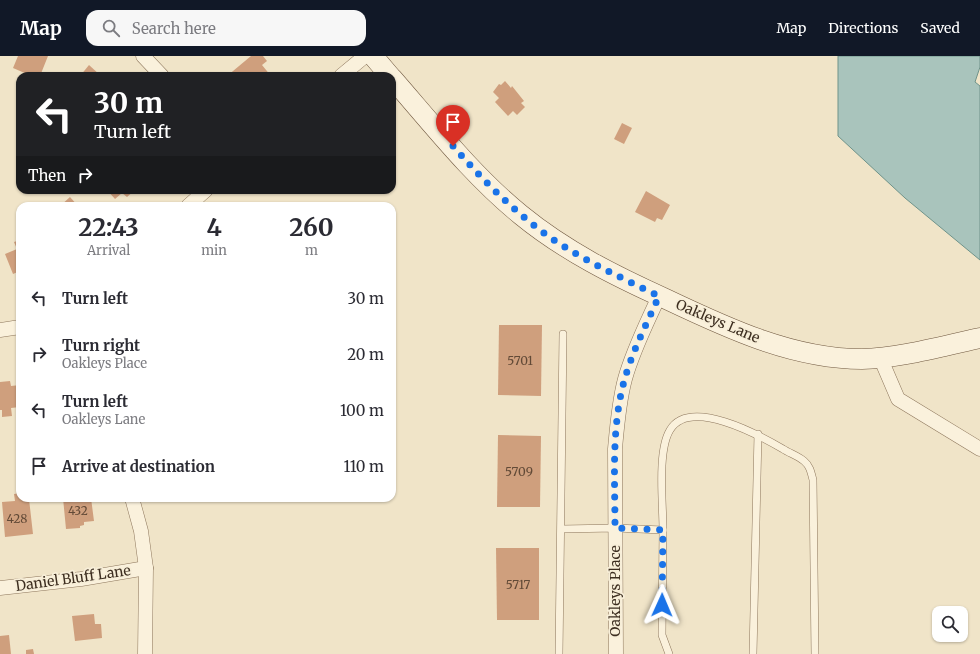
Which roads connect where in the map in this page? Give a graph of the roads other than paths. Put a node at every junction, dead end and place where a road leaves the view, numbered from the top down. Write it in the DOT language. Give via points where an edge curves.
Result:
graph roads {
  1 [pos="143,56"];
  2 [pos="365,56"];
  3 [pos="373,56"];
  4 [pos="158,72"];
  5 [pos="346,72"];
  6 [pos="387,72"];
  7 [pos="396,83"];
  8 [pos="202,194"];
  9 [pos="192,202"];
  10 [pos="659,296"];
  11 [pos="16,328"];
  12 [pos="0,330"];
  13 [pos="564,334"];
  14 [pos="980,338"];
  15 [pos="880,358"];
  16 [pos="758,434"];
  17 [pos="980,449"];
  18 [pos="133,502"];
  19 [pos="615,528"];
  20 [pos="562,529"];
  21 [pos="663,530"];
  22 [pos="146,568"];
  23 [pos="0,588"];
  24 [pos="145,654"];
  25 [pos="559,654"];
  26 [pos="616,654"];
  27 [pos="669,654"];
  28 [pos="753,654"];
  29 [pos="815,654"];
  1 -- 4 [label="street"];
  2 -- 5 [label="street"];
  3 -- 6 [label="street, Oakleys Lane"];
  7 -- 10 [label="street, Oakleys Lane" via="495,192 521,215 568,249"];
  8 -- 9 [label="street"];
  10 -- 15 [label="street, Oakleys Lane" via="712,321 783,347 831,357"];
  10 -- 19 [label="street, Oakleys Place" via="625,379 615,449"];
  11 -- 12 [label="street"];
  13 -- 20 [label="lane"];
  14 -- 15 [label="street, Oakleys Lane"];
  15 -- 17 [label="street" via="898,399"];
  16 -- 21 [label="lane" via="715,418 689,417 677,422 664,443"];
  16 -- 28 [label="lane"];
  16 -- 29 [label="lane" via="803,461 811,469"];
  18 -- 22 [label="street" via="141,531"];
  19 -- 20 [label="lane"];
  19 -- 21 [label="lane"];
  19 -- 26 [label="street, Oakleys Place"];
  20 -- 25 [label="lane"];
  21 -- 27 [label="lane" via="662,635"];
  22 -- 23 [label="street, Daniel Bluff Lane" via="81,580"];
  22 -- 24 [label="street"];
}
